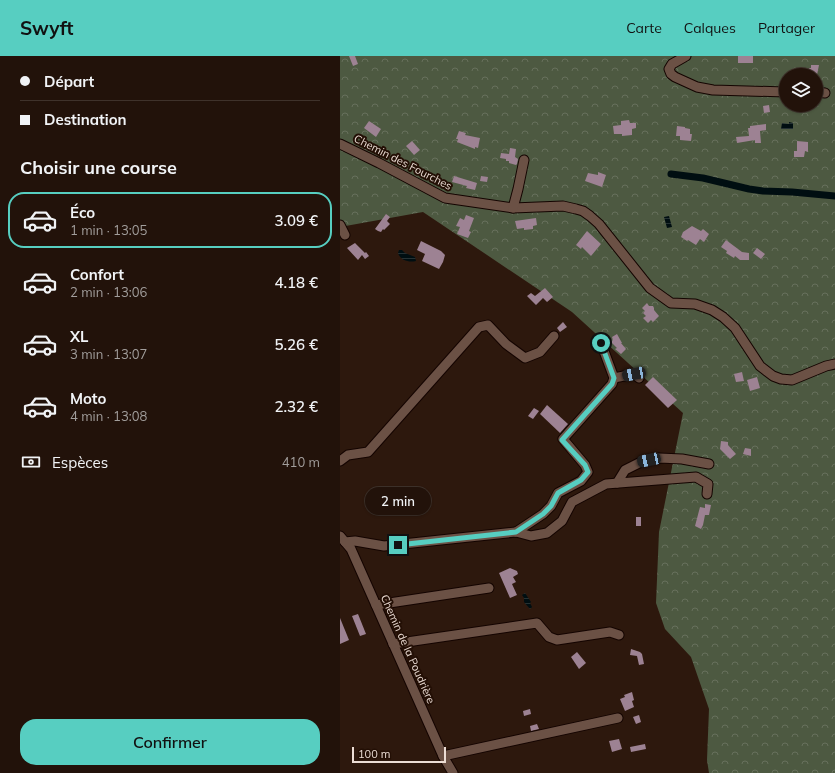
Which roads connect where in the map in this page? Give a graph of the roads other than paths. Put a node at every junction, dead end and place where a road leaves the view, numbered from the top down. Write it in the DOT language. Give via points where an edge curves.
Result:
graph roads {
  1 [pos="686,56"];
  2 [pos="779,92"];
  3 [pos="340,144"];
  4 [pos="524,160"];
  5 [pos="513,208"];
  6 [pos="340,225"];
  7 [pos="345,235"];
  8 [pos="554,336"];
  9 [pos="601,343"];
  10 [pos="835,364"];
  11 [pos="614,378"];
  12 [pos="640,378"];
  13 [pos="340,461"];
  14 [pos="708,464"];
  15 [pos="617,483"];
  16 [pos="707,494"];
  17 [pos="516,532"];
  18 [pos="343,539"];
  19 [pos="490,588"];
  20 [pos="376,605"];
  21 [pos="619,635"];
  22 [pos="393,644"];
  23 [pos="618,718"];
  24 [pos="443,756"];
  25 [pos="453,773"];
  1 -- 2 [label="street" via="672,64 669,69 674,77 697,88"];
  3 -- 5 [label="street, Chemin des Fourches" via="444,198"];
  4 -- 5 [label="street"];
  5 -- 10 [label="street, Chemin des Fourches" via="563,206 583,211 598,224 650,288 671,303 695,304 712,310 735,328 760,366 773,376 792,380"];
  6 -- 7 [label="street"];
  8 -- 13 [label="street" via="540,352 525,358 506,344 488,325 479,327 368,452 348,455"];
  9 -- 11 [label="street"];
  11 -- 12 [label="street" via="634,374"];
  11 -- 17 [label="street" via="612,384 562,440 585,465 588,472 581,480 558,493 543,514"];
  14 -- 15 [label="street" via="660,458 639,463 625,470"];
  15 -- 16 [label="street" via="696,477 708,484"];
  15 -- 17 [label="street" via="606,484 572,502 562,520 547,533 531,536"];
  17 -- 18 [label="street" via="384,546"];
  18 -- 20 [label="street, Chemin de la Poudrière" via="351,549"];
  19 -- 20 [label="street"];
  20 -- 22 [label="street, Chemin de la Poudrière"];
  21 -- 22 [label="street" via="610,632 557,640 549,637 536,623"];
  22 -- 24 [label="street, Chemin de la Poudrière"];
  23 -- 24 [label="street"];
  24 -- 25 [label="street, Chemin de la Poudrière"];
}
